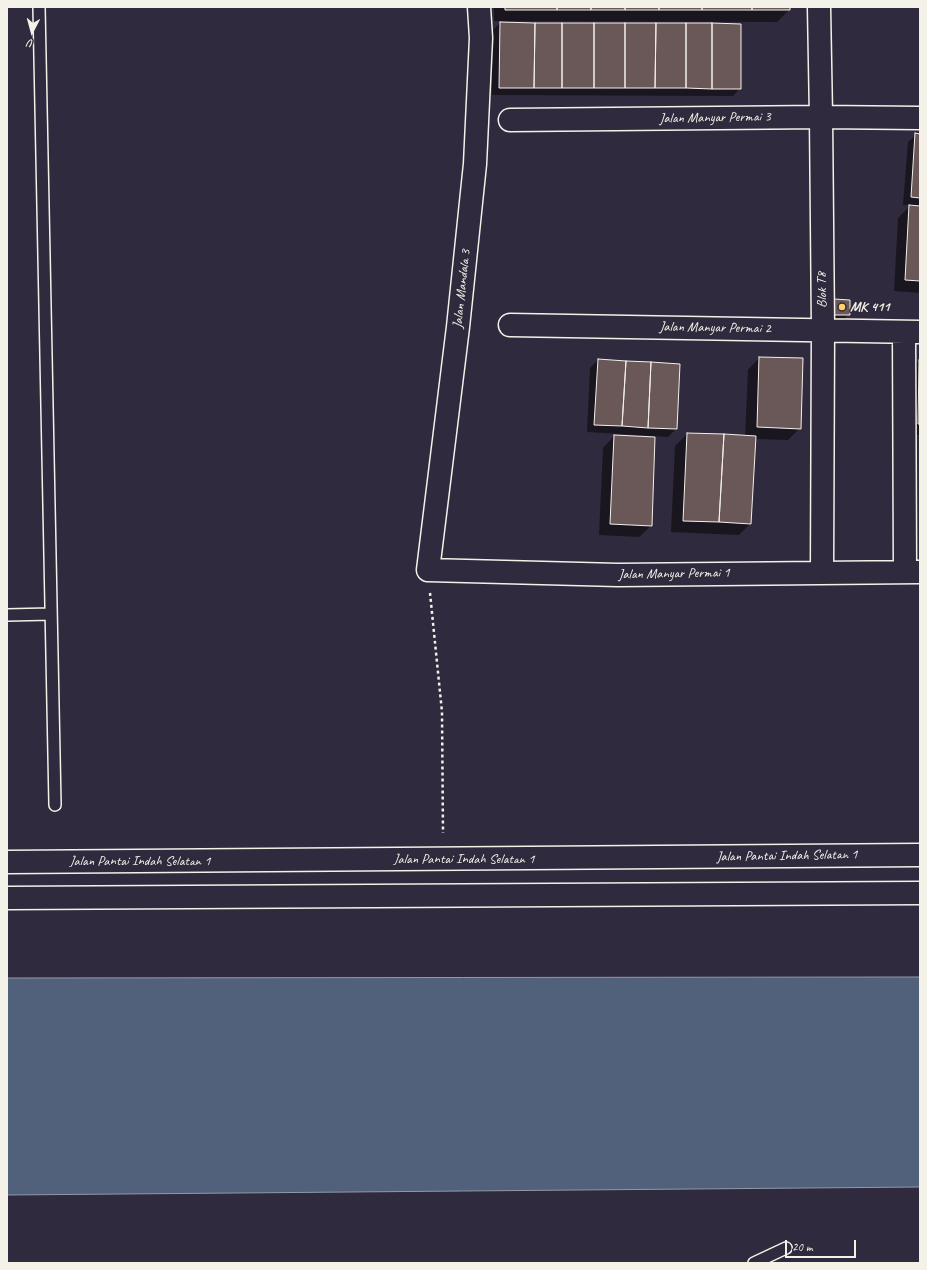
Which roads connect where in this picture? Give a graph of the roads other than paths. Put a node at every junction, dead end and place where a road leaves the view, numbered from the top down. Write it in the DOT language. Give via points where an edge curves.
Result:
graph roads {
  1 [pos="39,7"];
  2 [pos="479,7"];
  3 [pos="819,7"];
  4 [pos="821,116"];
  5 [pos="920,118"];
  6 [pos="510,120"];
  7 [pos="510,324"];
  8 [pos="822,329"];
  9 [pos="912,332"];
  10 [pos="428,570"];
  11 [pos="822,572"];
  12 [pos="912,572"];
  13 [pos="51,614"];
  14 [pos="7,615"];
  15 [pos="55,805"];
  16 [pos="920,855"];
  17 [pos="7,862"];
  18 [pos="920,893"];
  19 [pos="7,898"];
  20 [pos="786,1248"];
  21 [pos="754,1263"];
  1 -- 13 [label="lane"];
  2 -- 10 [label="street, Jalan Mandala 3" via="475,164"];
  3 -- 4 [label="street, Blok T8"];
  4 -- 5 [label="street, Jalan Manyar Permai 3"];
  4 -- 6 [label="street, Jalan Manyar Permai 3"];
  4 -- 8 [label="street, Blok T8"];
  7 -- 8 [label="street, Jalan Manyar Permai 2"];
  8 -- 9 [label="street, Jalan Manyar Permai 2"];
  8 -- 11 [label="street, Blok T8"];
  9 -- 12 [label="street"];
  10 -- 11 [label="street, Jalan Manyar Permai 1" via="618,574"];
  11 -- 12 [label="street, Jalan Manyar Permai 1"];
  13 -- 14 [label="lane"];
  13 -- 15 [label="lane"];
  16 -- 17 [label="street, Jalan Pantai Indah Selatan 1"];
  18 -- 19 [label="street"];
  20 -- 21 [label="lane"];
}
